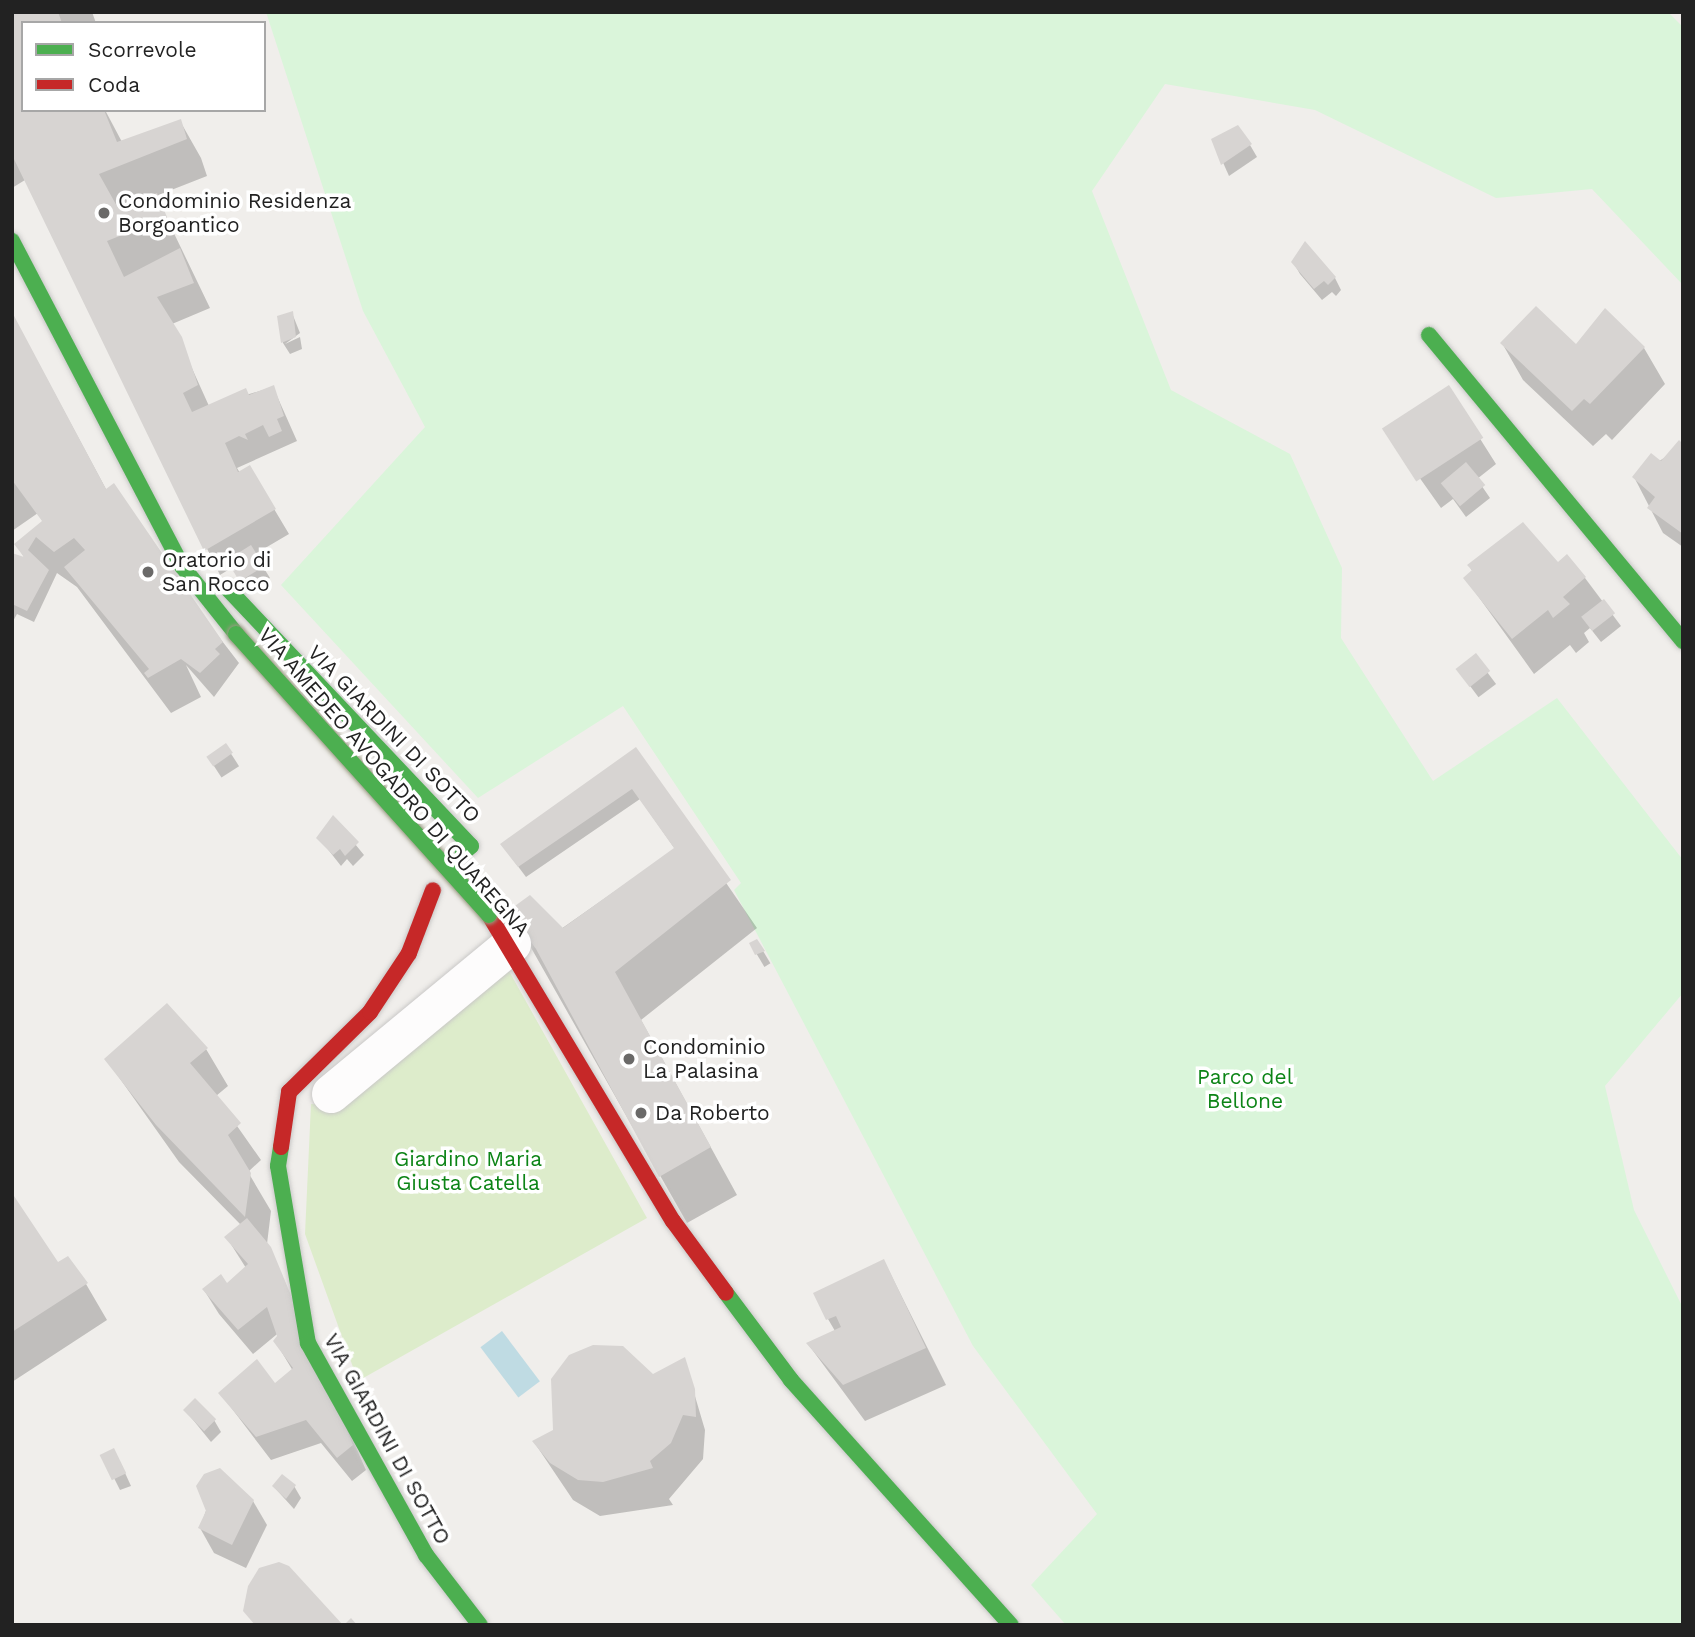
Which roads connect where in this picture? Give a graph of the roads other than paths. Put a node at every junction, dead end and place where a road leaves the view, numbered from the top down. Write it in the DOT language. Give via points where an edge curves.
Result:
graph roads {
  1 [pos="12,241"];
  2 [pos="1429,335"];
  3 [pos="182,566"];
  4 [pos="1683,641"];
  5 [pos="463,853"];
  6 [pos="433,890"];
  7 [pos="512,944"];
  8 [pos="331,1094"];
  9 [pos="480,1625"];
  10 [pos="1011,1625"];
  1 -- 3 [label="street, VIA AMEDEO AVOGADRO DI QUAREGNA"];
  2 -- 4 [label="street"];
  3 -- 5 [label="street, VIA GIARDINI DI SOTTO" via="223,584 471,846"];
  3 -- 7 [label="street, VIA AMEDEO AVOGADRO DI QUAREGNA, bridge" via="236,634"];
  6 -- 9 [label="street, VIA GIARDINI DI SOTTO" via="409,953 370,1012 289,1092 278,1166 308,1342 426,1555"];
  7 -- 8 [label="street"];
  7 -- 10 [label="street, VIA AMEDEO AVOGADRO DI QUAREGNA" via="673,1221 791,1380"];
}
